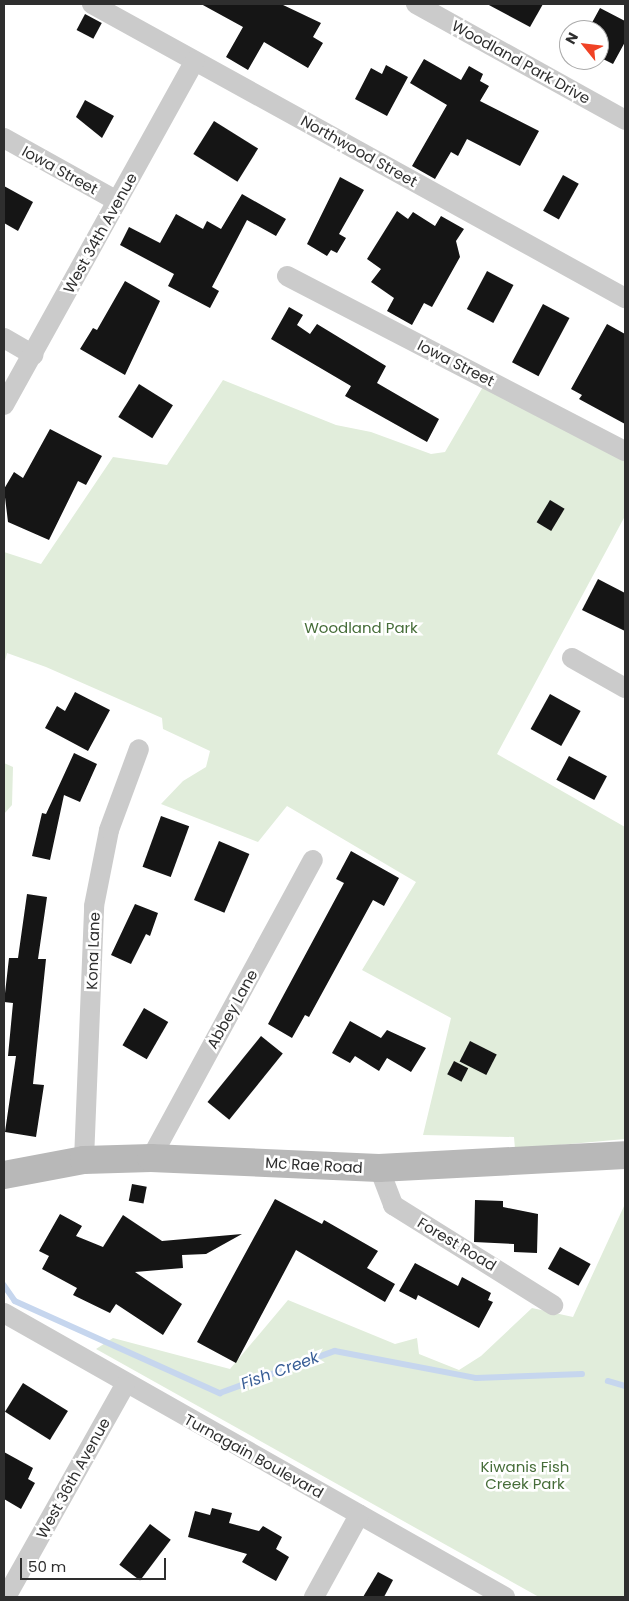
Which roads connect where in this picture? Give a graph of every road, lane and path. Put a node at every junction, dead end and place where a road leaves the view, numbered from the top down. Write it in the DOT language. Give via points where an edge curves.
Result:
graph roads {
  1 [pos="92,4"];
  2 [pos="416,4"];
  3 [pos="195,61"];
  4 [pos="625,120"];
  5 [pos="4,138"];
  6 [pos="117,202"];
  7 [pos="287,276"];
  8 [pos="625,298"];
  9 [pos="4,338"];
  10 [pos="33,355"];
  11 [pos="4,405"];
  12 [pos="625,451"];
  13 [pos="572,658"];
  14 [pos="625,688"];
  15 [pos="139,749"];
  16 [pos="313,860"];
  17 [pos="625,1156"];
  18 [pos="151,1158"];
  19 [pos="84,1160"];
  20 [pos="379,1168"];
  21 [pos="4,1175"];
  22 [pos="553,1305"];
  23 [pos="4,1314"];
  24 [pos="126,1385"];
  25 [pos="359,1515"];
  26 [pos="6,1597"];
  27 [pos="314,1597"];
  28 [pos="505,1597"];
  1 -- 3 [label="street, Northwood Street"];
  2 -- 4 [label="street, Woodland Park Drive"];
  3 -- 6 [label="street, West 34th Avenue"];
  3 -- 8 [label="street, Northwood Street"];
  5 -- 6 [label="street, Iowa Street"];
  6 -- 10 [label="street, West 34th Avenue"];
  7 -- 12 [label="street, Iowa Street"];
  9 -- 10 [label="street"];
  10 -- 11 [label="street, West 34th Avenue"];
  13 -- 14 [label="street"];
  15 -- 19 [label="street, Kona Lane" via="108,830 94,906"];
  16 -- 18 [label="street, Abbey Lane"];
  17 -- 20 [label="street, Mc Rae Road"];
  18 -- 19 [label="street, Mc Rae Road"];
  18 -- 20 [label="street, Mc Rae Road"];
  19 -- 21 [label="street, Mc Rae Road"];
  20 -- 22 [label="street, Forest Road" via="393,1205"];
  23 -- 24 [label="street, Turnagain Boulevard"];
  24 -- 25 [label="street, Turnagain Boulevard"];
  24 -- 26 [label="street, West 36th Avenue"];
  25 -- 27 [label="street"];
  25 -- 28 [label="street, Turnagain Boulevard"];
}
